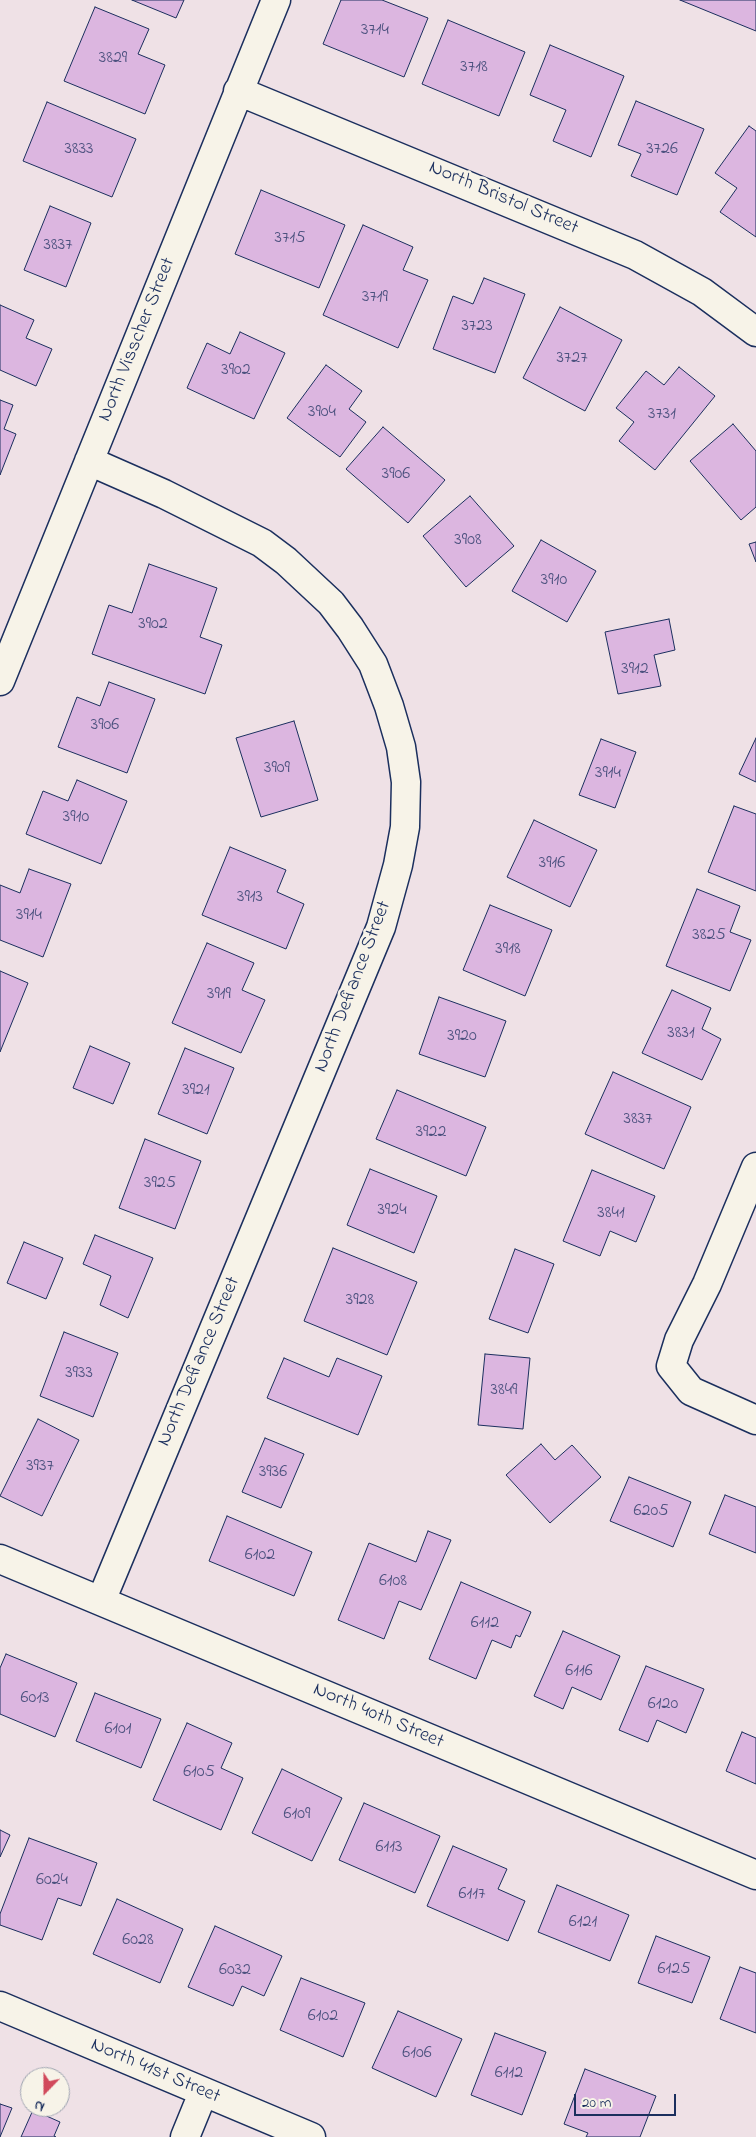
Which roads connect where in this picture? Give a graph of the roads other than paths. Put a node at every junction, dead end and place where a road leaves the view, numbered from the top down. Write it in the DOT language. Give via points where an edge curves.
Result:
graph roads {
  1 [pos="276,0"];
  2 [pos="238,91"];
  3 [pos="756,332"];
  4 [pos="89,461"];
  5 [pos="0,681"];
  6 [pos="756,1167"];
  7 [pos="756,1420"];
  8 [pos="0,1559"];
  9 [pos="101,1602"];
  10 [pos="756,1875"];
  11 [pos="0,2006"];
  12 [pos="203,2094"];
  13 [pos="185,2137"];
  14 [pos="311,2137"];
  1 -- 2 [label="street, North Visscher Street"];
  2 -- 3 [label="street, North Bristol Street" via="635,255 702,292"];
  2 -- 4 [label="street, North Visscher Street"];
  4 -- 5 [label="street, North Visscher Street"];
  4 -- 9 [label="street, North Defiance Street" via="164,494 262,544 286,561 331,603 372,664 401,746 406,782 405,827 381,927"];
  6 -- 7 [label="street" via="671,1366 692,1391"];
  8 -- 9 [label="street, North 40th Street"];
  9 -- 10 [label="street, North 40th Street"];
  11 -- 12 [label="street, North 41st Street"];
  12 -- 13 [label="street"];
  12 -- 14 [label="street, North 41st Street"];
}
